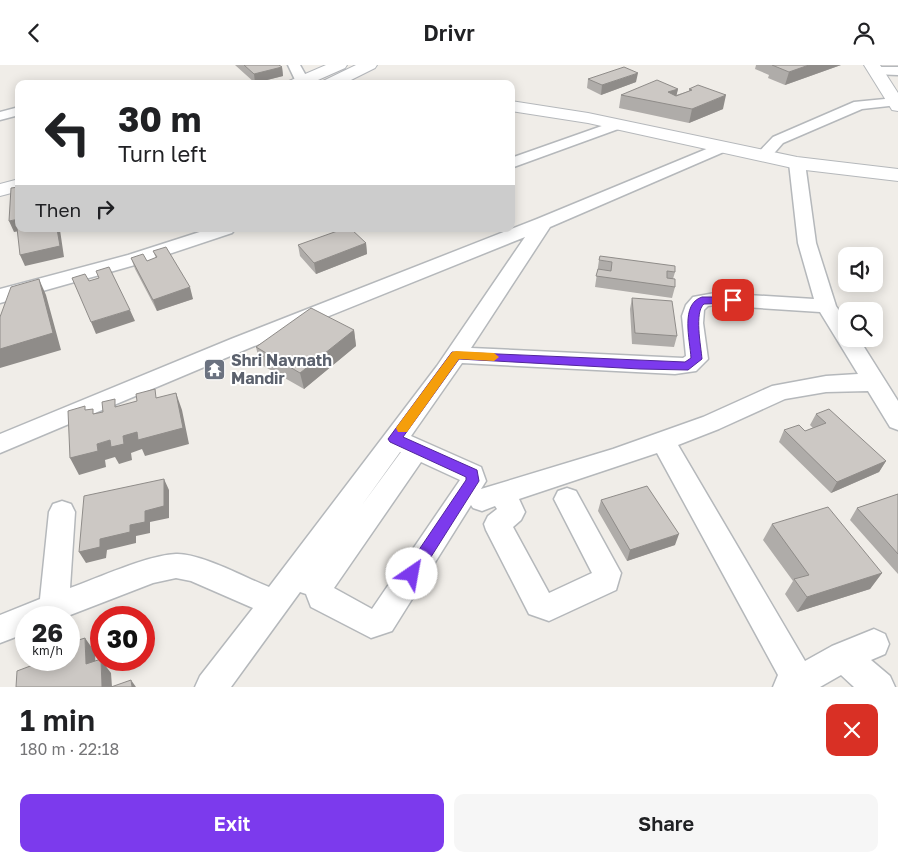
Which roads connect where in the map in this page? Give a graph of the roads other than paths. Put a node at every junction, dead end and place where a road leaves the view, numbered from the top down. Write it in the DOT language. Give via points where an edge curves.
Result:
graph roads {
  1 [pos="294,65"];
  2 [pos="339,65"];
  3 [pos="369,65"];
  4 [pos="875,68"];
  5 [pos="898,71"];
  6 [pos="298,80"];
  7 [pos="303,80"];
  8 [pos="337,80"];
  9 [pos="896,104"];
  10 [pos="515,106"];
  11 [pos="15,112"];
  12 [pos="0,116"];
  13 [pos="616,125"];
  14 [pos="721,148"];
  15 [pos="763,156"];
  16 [pos="515,162"];
  17 [pos="797,163"];
  18 [pos="15,175"];
  19 [pos="898,175"];
  20 [pos="0,178"];
  21 [pos="15,186"];
  22 [pos="0,189"];
  23 [pos="543,223"];
  24 [pos="217,232"];
  25 [pos="0,297"];
  26 [pos="826,305"];
  27 [pos="838,323"];
  28 [pos="853,347"];
  29 [pos="456,355"];
  30 [pos="875,383"];
  31 [pos="898,421"];
  32 [pos="663,441"];
  33 [pos="0,443"];
  34 [pos="406,444"];
  35 [pos="567,499"];
  36 [pos="62,512"];
  37 [pos="307,581"];
  38 [pos="273,603"];
  39 [pos="39,606"];
  40 [pos="61,606"];
  41 [pos="15,623"];
  42 [pos="0,629"];
  43 [pos="874,644"];
  44 [pos="843,657"];
  45 [pos="794,684"];
  46 [pos="211,687"];
  47 [pos="879,687"];
  1 -- 6 [label="street"];
  2 -- 7 [label="street"];
  3 -- 8 [label="street"];
  4 -- 5 [label="street"];
  4 -- 9 [label="street"];
  9 -- 15 [label="street" via="859,105 778,141"];
  10 -- 13 [label="street" via="560,112"];
  11 -- 12 [label="street"];
  13 -- 14 [label="street"];
  13 -- 16 [label="street"];
  14 -- 15 [label="street"];
  14 -- 23 [label="street"];
  15 -- 17 [label="street"];
  17 -- 19 [label="street"];
  17 -- 26 [label="street" via="807,243"];
  18 -- 20 [label="street"];
  21 -- 22 [label="street"];
  23 -- 29 [label="street"];
  23 -- 33 [label="street"];
  24 -- 25 [label="street"];
  26 -- 27 [label="street"];
  26 -- 29 [label="street" via="702,301 696,305 693,314 697,359 688,366"];
  28 -- 30 [label="street"];
  29 -- 34 [label="street"];
  30 -- 31 [label="street"];
  30 -- 32 [label="street" via="826,384 780,393"];
  32 -- 35 [label="street" via="492,497 512,512 498,523 500,530 539,604 549,607 606,581 608,573"];
  32 -- 45 [label="street"];
  34 -- 37 [label="street"];
  34 -- 37 [label="street" via="472,474 473,481 381,621 371,624 321,598"];
  36 -- 39 [label="street"];
  37 -- 38 [label="street"];
  38 -- 40 [label="street" via="194,569 176,566 152,571"];
  38 -- 46 [label="street"];
  41 -- 42 [label="street"];
  43 -- 44 [label="street"];
  44 -- 45 [label="street"];
  44 -- 47 [label="street"];
}
